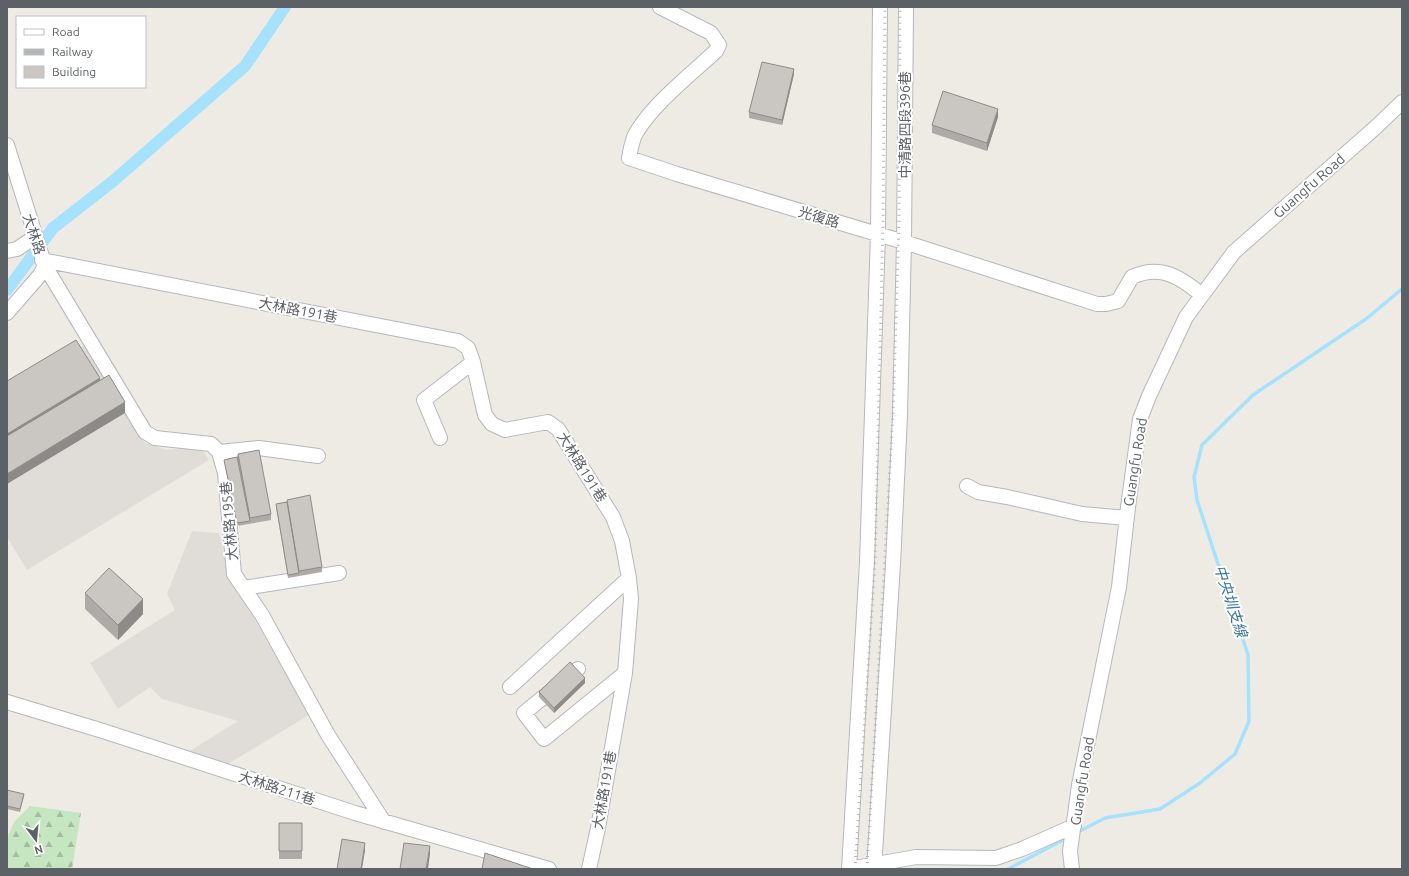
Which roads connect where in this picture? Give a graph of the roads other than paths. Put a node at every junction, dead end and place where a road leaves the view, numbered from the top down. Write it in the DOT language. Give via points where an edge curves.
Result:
graph roads {
  1 [pos="660,7"];
  2 [pos="880,7"];
  3 [pos="906,7"];
  4 [pos="1402,102"];
  5 [pos="7,145"];
  6 [pos="878,235"];
  7 [pos="35,237"];
  8 [pos="904,242"];
  9 [pos="7,251"];
  10 [pos="43,261"];
  11 [pos="1202,295"];
  12 [pos="7,313"];
  13 [pos="473,362"];
  14 [pos="440,438"];
  15 [pos="219,452"];
  16 [pos="318,456"];
  17 [pos="967,486"];
  18 [pos="1127,518"];
  19 [pos="339,573"];
  20 [pos="629,578"];
  21 [pos="244,588"];
  22 [pos="578,669"];
  23 [pos="625,673"];
  24 [pos="510,687"];
  25 [pos="7,702"];
  26 [pos="384,822"];
  27 [pos="1074,826"];
  28 [pos="874,867"];
  29 [pos="549,869"];
  30 [pos="589,869"];
  31 [pos="849,869"];
  32 [pos="1072,869"];
  1 -- 6 [label="street, 光復路" via="711,33 719,45 716,51 646,118 634,137 629,158"];
  2 -- 6 [label="street, 中清路四段396巷"];
  3 -- 8 [label="street, 中清路四段396巷"];
  4 -- 11 [label="street, Guangfu Road" via="1234,252"];
  5 -- 7 [label="street, 大林路"];
  6 -- 8 [label="street, 光復路"];
  6 -- 31 [label="street, 中清路四段396巷" via="867,562"];
  7 -- 9 [label="street" via="16,249"];
  7 -- 10 [label="street, 大林路"];
  8 -- 11 [label="street, 光復路" via="1097,304 1118,301 1132,278 1148,272 1168,273"];
  8 -- 28 [label="street, 中清路四段396巷" via="898,455"];
  10 -- 12 [label="street, 大林路" via="40,275"];
  10 -- 13 [label="street, 大林路191巷" via="458,341 468,348"];
  10 -- 15 [label="street" via="145,432 155,438 211,444"];
  11 -- 18 [label="street, Guangfu Road" via="1186,317 1140,419"];
  13 -- 14 [label="street" via="424,400"];
  13 -- 20 [label="street, 大林路191巷" via="486,415 492,424 505,430 548,422 558,428 613,516 622,541"];
  15 -- 16 [label="street" via="259,448"];
  15 -- 21 [label="street, 大林路195巷" via="225,473 234,574"];
  17 -- 18 [label="street" via="978,492 1082,514"];
  18 -- 27 [label="street, Guangfu Road" via="1119,587"];
  19 -- 21 [label="street"];
  20 -- 23 [label="street, 大林路191巷" via="631,599"];
  20 -- 24 [label="street"];
  21 -- 26 [label="street, 大林路195巷" via="262,615 328,735"];
  22 -- 23 [label="street" via="524,713 544,739"];
  23 -- 30 [label="street, 大林路191巷"];
  25 -- 26 [label="street, 大林路211巷"];
  26 -- 29 [label="street, 大林路211巷"];
  27 -- 28 [label="street" via="996,858 916,857"];
  27 -- 32 [label="street, Guangfu Road" via="1070,851"];
  28 -- 31 [label="street"];
}
